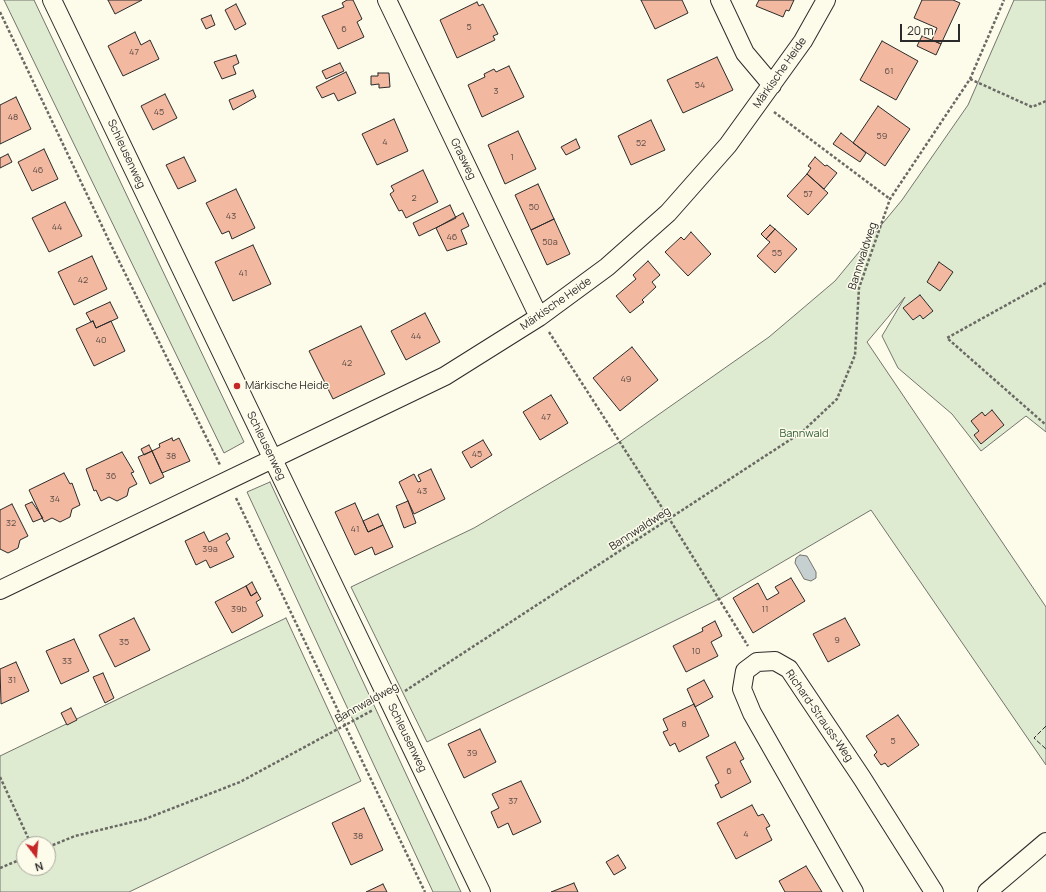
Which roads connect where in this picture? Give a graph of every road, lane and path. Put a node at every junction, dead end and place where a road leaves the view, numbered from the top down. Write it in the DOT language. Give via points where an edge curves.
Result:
graph roads {
  1 [pos="52,0"];
  2 [pos="387,0"];
  3 [pos="720,0"];
  4 [pos="826,0"];
  5 [pos="1004,0"];
  6 [pos="0,12"];
  7 [pos="970,79"];
  8 [pos="772,85"];
  9 [pos="1046,101"];
  10 [pos="761,102"];
  11 [pos="890,199"];
  12 [pos="1046,283"];
  13 [pos="539,317"];
  14 [pos="1046,425"];
  15 [pos="273,460"];
  16 [pos="228,481"];
  17 [pos="670,520"];
  18 [pos="0,590"];
  19 [pos="757,662"];
  20 [pos="389,702"];
  21 [pos="345,724"];
  22 [pos="0,777"];
  23 [pos="27,836"];
  24 [pos="1046,842"];
  25 [pos="56,844"];
  26 [pos="16,861"];
  27 [pos="0,868"];
  28 [pos="425,892"];
  29 [pos="481,892"];
  30 [pos="854,892"];
  31 [pos="934,892"];
  32 [pos="987,892"];
  1 -- 15 [label="street, Schleusenweg"];
  2 -- 13 [label="street, Grasweg"];
  3 -- 8 [label="street" via="745,53"];
  4 -- 8 [label="street, Märkische Heide" via="803,41"];
  5 -- 7 [label="path, Bannwaldweg"];
  6 -- 16 [label="path" via="112,247"];
  7 -- 9 [label="path" via="1032,107"];
  7 -- 11 [label="path, Bannwaldweg"];
  8 -- 10 [label="street, Märkische Heide"];
  10 -- 11 [label="path"];
  10 -- 13 [label="street, Märkische Heide" via="728,145 668,213 607,267"];
  11 -- 17 [label="path, Bannwaldweg" via="858,288 855,355 836,400 802,432"];
  12 -- 14 [label="path" via="947,338"];
  13 -- 15 [label="street, Märkische Heide" via="445,376"];
  13 -- 17 [label="path"];
  15 -- 16 [label="street, Märkische Heide"];
  15 -- 20 [label="street, Schleusenweg"];
  16 -- 18 [label="street, Märkische Heide"];
  16 -- 21 [label="path"];
  17 -- 19 [label="path"];
  17 -- 20 [label="path, Bannwaldweg"];
  19 -- 30 [label="street" via="745,671 742,689 752,713"];
  19 -- 31 [label="street, Richard-Strauss-Weg" via="775,661 789,669"];
  20 -- 21 [label="path, Bannwaldweg"];
  20 -- 29 [label="street, Schleusenweg"];
  21 -- 25 [label="path, Bannwaldweg" via="240,782 145,819 75,836"];
  21 -- 28 [label="path"];
  22 -- 23 [label="path"];
  24 -- 32 [label="street"];
  26 -- 27 [label="path"];
}
